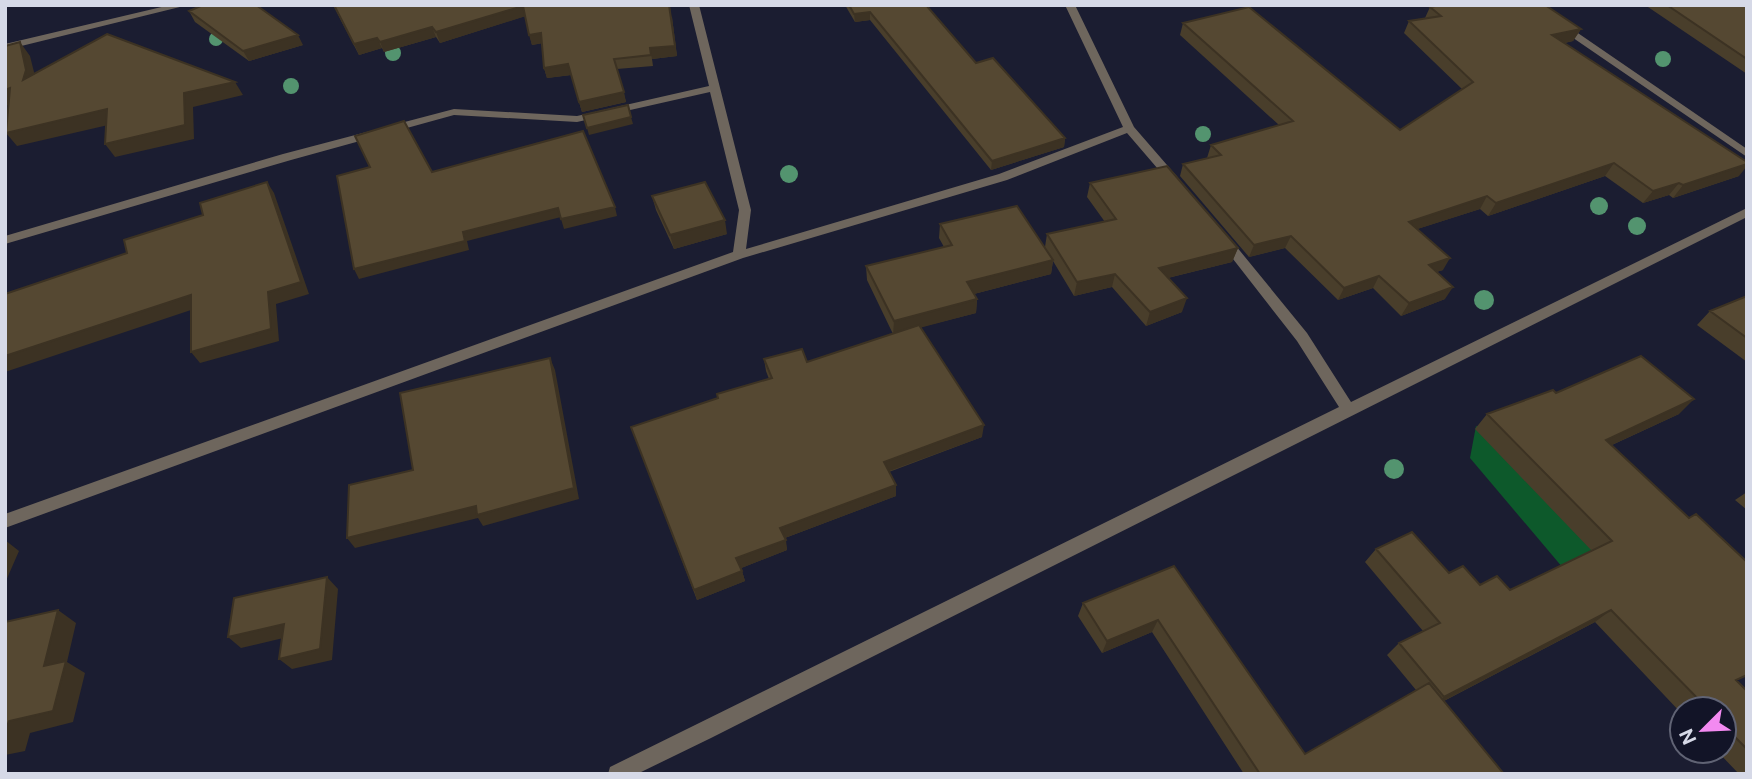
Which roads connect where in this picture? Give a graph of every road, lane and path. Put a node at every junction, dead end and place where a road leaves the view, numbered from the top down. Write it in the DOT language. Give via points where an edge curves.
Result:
graph roads {
  1 [pos="183,5"];
  2 [pos="694,5"];
  3 [pos="1070,5"];
  4 [pos="1530,5"];
  5 [pos="5,47"];
  6 [pos="712,88"];
  7 [pos="1129,128"];
  8 [pos="1747,154"];
  9 [pos="1182,190"];
  10 [pos="1747,212"];
  11 [pos="1217,231"];
  12 [pos="5,240"];
  13 [pos="739,255"];
  14 [pos="1348,409"];
  15 [pos="5,521"];
  16 [pos="617,774"];
  1 -- 5 [label="street"];
  2 -- 6 [label="street"];
  3 -- 7 [label="street"];
  4 -- 8 [label="street"];
  6 -- 12 [label="street" via="577,119 454,112"];
  6 -- 13 [label="street" via="745,210"];
  7 -- 9 [label="street"];
  7 -- 13 [label="street" via="1003,177"];
  10 -- 14 [label="street" via="1656,261"];
  11 -- 14 [label="street" via="1302,337"];
  13 -- 15 [label="street"];
  14 -- 16 [label="street"];
}
